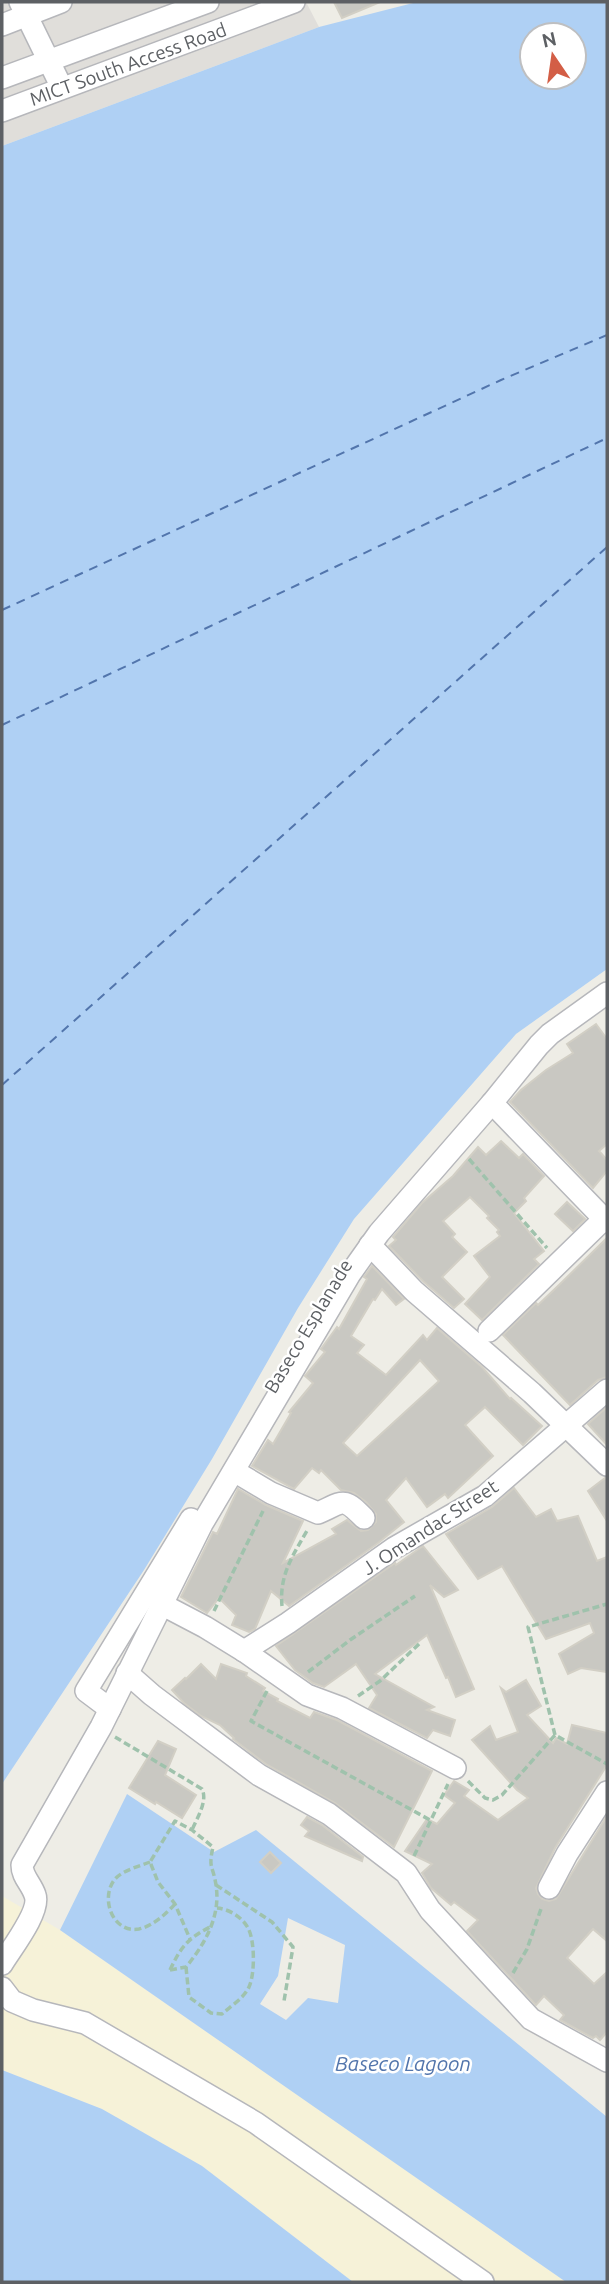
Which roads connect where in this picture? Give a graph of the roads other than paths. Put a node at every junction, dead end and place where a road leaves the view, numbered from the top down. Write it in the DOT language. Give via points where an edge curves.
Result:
graph roads {
  1 [pos="61,2"];
  2 [pos="208,2"];
  3 [pos="290,3"];
  4 [pos="23,8"];
  5 [pos="154,11"];
  6 [pos="2,25"];
  7 [pos="49,60"];
  8 [pos="2,78"];
  9 [pos="62,88"];
  10 [pos="2,111"];
  11 [pos="607,985"];
  12 [pos="607,993"];
  13 [pos="492,1103"];
  14 [pos="606,1219"];
  15 [pos="370,1245"];
  16 [pos="489,1331"];
  17 [pos="607,1390"];
  18 [pos="568,1425"];
  19 [pos="607,1465"];
  20 [pos="234,1471"];
  21 [pos="365,1518"];
  22 [pos="163,1605"];
  23 [pos="244,1651"];
  24 [pos="127,1673"];
  25 [pos="106,1718"];
  26 [pos="455,1768"];
  27 [pos="607,1792"];
  28 [pos="549,1888"];
  29 [pos="2,1964"];
  30 [pos="2,1987"];
  31 [pos="607,2061"];
  32 [pos="483,2282"];
  1 -- 4 [label="street"];
  2 -- 5 [label="street, MICT South Access Road"];
  3 -- 9 [label="street, MICT South Access Road"];
  4 -- 6 [label="street"];
  4 -- 7 [label="street"];
  5 -- 7 [label="street, MICT South Access Road"];
  7 -- 8 [label="street, MICT South Access Road"];
  7 -- 9 [label="street"];
  9 -- 10 [label="street, MICT South Access Road"];
  11 -- 25 [label="street, Baseco Esplanade" via="534,1038 364,1231 86,1691"];
  12 -- 13 [label="street" via="550,1034"];
  13 -- 14 [label="street"];
  13 -- 15 [label="street"];
  14 -- 16 [label="street"];
  15 -- 18 [label="street" via="414,1291"];
  15 -- 20 [label="street"];
  17 -- 18 [label="street, J. Omandac Street"];
  18 -- 19 [label="street"];
  18 -- 23 [label="street, J. Omandac Street" via="485,1496 394,1548"];
  20 -- 21 [label="street" via="318,1513 342,1502"];
  20 -- 22 [label="street"];
  22 -- 23 [label="street"];
  22 -- 24 [label="street"];
  23 -- 26 [label="street" via="307,1695 342,1707"];
  24 -- 25 [label="street"];
  24 -- 31 [label="street" via="259,1776 329,1814 406,1873 430,1910 531,2019"];
  25 -- 29 [label="street" via="22,1865 22,1874 36,1897 35,1910"];
  27 -- 28 [label="street"];
  30 -- 32 [label="street" via="12,2001 85,2023 256,2123"];
}
